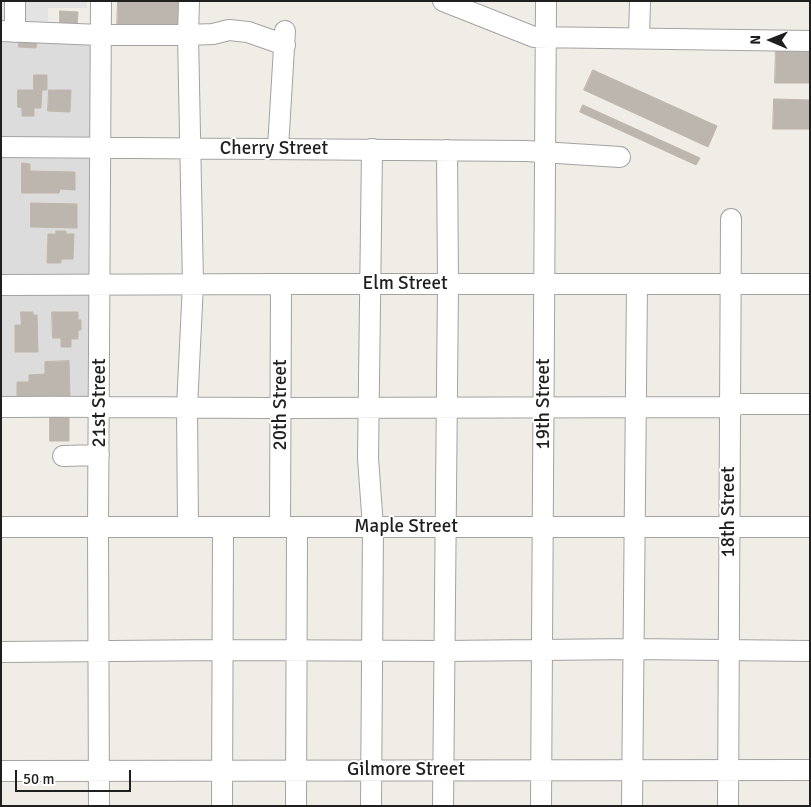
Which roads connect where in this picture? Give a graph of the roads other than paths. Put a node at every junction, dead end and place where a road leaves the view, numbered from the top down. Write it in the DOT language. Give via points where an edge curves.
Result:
graph roads {
  1 [pos="15,1"];
  2 [pos="189,1"];
  3 [pos="443,1"];
  4 [pos="546,1"];
  5 [pos="640,1"];
  6 [pos="99,2"];
  7 [pos="8,32"];
  8 [pos="101,35"];
  9 [pos="188,35"];
  10 [pos="546,36"];
  11 [pos="638,38"];
  12 [pos="810,41"];
  13 [pos="1,147"];
  14 [pos="100,148"];
  15 [pos="191,148"];
  16 [pos="278,148"];
  17 [pos="372,149"];
  18 [pos="447,150"];
  19 [pos="546,151"];
  20 [pos="620,156"];
  21 [pos="731,219"];
  22 [pos="193,284"];
  23 [pos="281,284"];
  24 [pos="370,284"];
  25 [pos="448,284"];
  26 [pos="545,284"];
  27 [pos="636,284"];
  28 [pos="730,284"];
  29 [pos="810,284"];
  30 [pos="1,285"];
  31 [pos="100,285"];
  32 [pos="810,404"];
  33 [pos="100,406"];
  34 [pos="369,406"];
  35 [pos="544,406"];
  36 [pos="636,406"];
  37 [pos="730,406"];
  38 [pos="1,407"];
  39 [pos="187,407"];
  40 [pos="446,407"];
  41 [pos="281,408"];
  42 [pos="99,455"];
  43 [pos="63,456"];
  44 [pos="543,526"];
  45 [pos="1,527"];
  46 [pos="98,527"];
  47 [pos="188,527"];
  48 [pos="223,527"];
  49 [pos="289,527"];
  50 [pos="373,527"];
  51 [pos="445,527"];
  52 [pos="635,527"];
  53 [pos="729,527"];
  54 [pos="810,527"];
  55 [pos="634,649"];
  56 [pos="223,650"];
  57 [pos="297,650"];
  58 [pos="372,650"];
  59 [pos="542,650"];
  60 [pos="99,651"];
  61 [pos="444,651"];
  62 [pos="810,651"];
  63 [pos="1,652"];
  64 [pos="728,652"];
  65 [pos="1,770"];
  66 [pos="223,770"];
  67 [pos="296,770"];
  68 [pos="372,770"];
  69 [pos="443,770"];
  70 [pos="541,770"];
  71 [pos="632,770"];
  72 [pos="728,770"];
  73 [pos="810,770"];
  74 [pos="100,771"];
  75 [pos="99,806"];
  76 [pos="222,806"];
  77 [pos="296,806"];
  78 [pos="371,806"];
  79 [pos="443,806"];
  80 [pos="541,806"];
  81 [pos="632,806"];
  82 [pos="728,806"];
  1 -- 7 [label="street"];
  2 -- 9 [label="street"];
  3 -- 10 [label="street" via="534,37"];
  4 -- 10 [label="street, 19th Street"];
  5 -- 11 [label="street"];
  6 -- 8 [label="street, 21st Street"];
  7 -- 8 [label="street"];
  8 -- 9 [label="street"];
  8 -- 14 [label="street, 21st Street"];
  9 -- 15 [label="street"];
  9 -- 16 [label="street" via="229,30 285,38"];
  10 -- 11 [label="street"];
  10 -- 19 [label="street, 19th Street"];
  11 -- 12 [label="street"];
  13 -- 14 [label="street, Cherry Street"];
  14 -- 15 [label="street, Cherry Street"];
  14 -- 31 [label="street, 21st Street"];
  15 -- 16 [label="street, Cherry Street"];
  15 -- 22 [label="street"];
  16 -- 17 [label="street, Cherry Street"];
  17 -- 18 [label="street, Cherry Street"];
  17 -- 24 [label="street"];
  18 -- 19 [label="street, Cherry Street"];
  18 -- 25 [label="street"];
  19 -- 20 [label="street, Cherry Street"];
  19 -- 26 [label="street, 19th Street"];
  21 -- 28 [label="street, 18th Street"];
  22 -- 23 [label="street, Elm Street"];
  22 -- 31 [label="street, Elm Street"];
  22 -- 39 [label="street"];
  23 -- 24 [label="street, Elm Street"];
  23 -- 41 [label="street, 20th Street"];
  24 -- 25 [label="street, Elm Street"];
  24 -- 34 [label="street"];
  25 -- 26 [label="street, Elm Street"];
  25 -- 40 [label="street"];
  26 -- 27 [label="street, Elm Street"];
  26 -- 35 [label="street, 19th Street"];
  27 -- 28 [label="street, Elm Street"];
  27 -- 36 [label="street"];
  28 -- 29 [label="street, Elm Street"];
  28 -- 37 [label="street, 18th Street"];
  30 -- 31 [label="street, Elm Street"];
  31 -- 33 [label="street, 21st Street"];
  32 -- 37 [label="street"];
  33 -- 38 [label="street"];
  33 -- 39 [label="street"];
  33 -- 42 [label="street, 21st Street"];
  34 -- 40 [label="street"];
  34 -- 41 [label="street"];
  34 -- 50 [label="street" via="368,458"];
  35 -- 36 [label="street"];
  35 -- 40 [label="street"];
  35 -- 44 [label="street, 19th Street"];
  36 -- 37 [label="street"];
  36 -- 52 [label="street"];
  37 -- 53 [label="street, 18th Street"];
  39 -- 41 [label="street"];
  39 -- 47 [label="street"];
  40 -- 51 [label="street"];
  41 -- 49 [label="street, 20th Street"];
  42 -- 43 [label="street"];
  42 -- 46 [label="street, 21st Street"];
  44 -- 51 [label="street, Maple Street"];
  44 -- 52 [label="street, Maple Street"];
  44 -- 59 [label="street, 19th Street"];
  45 -- 46 [label="street, Maple Street"];
  46 -- 47 [label="street, Maple Street"];
  46 -- 60 [label="street, 21st Street"];
  47 -- 48 [label="street, Maple Street"];
  48 -- 49 [label="street, Maple Street"];
  48 -- 56 [label="street"];
  49 -- 50 [label="street, Maple Street"];
  49 -- 57 [label="street, 20th Street"];
  50 -- 51 [label="street, Maple Street"];
  50 -- 58 [label="street"];
  51 -- 61 [label="street"];
  52 -- 53 [label="street, Maple Street"];
  52 -- 55 [label="street"];
  53 -- 54 [label="street, Maple Street"];
  53 -- 64 [label="street, 18th Street"];
  55 -- 59 [label="street"];
  55 -- 64 [label="street"];
  55 -- 71 [label="street"];
  56 -- 57 [label="street"];
  56 -- 60 [label="street"];
  56 -- 66 [label="street"];
  57 -- 58 [label="street"];
  57 -- 67 [label="street, 20th Street"];
  58 -- 61 [label="street"];
  58 -- 68 [label="street"];
  59 -- 61 [label="street"];
  59 -- 70 [label="street, 19th Street"];
  60 -- 63 [label="street"];
  60 -- 74 [label="street, 21st Street"];
  61 -- 69 [label="street"];
  62 -- 64 [label="street"];
  64 -- 72 [label="street, 18th Street"];
  65 -- 74 [label="street, Gilmore Street"];
  66 -- 67 [label="street, Gilmore Street"];
  66 -- 74 [label="street, Gilmore Street"];
  66 -- 76 [label="street"];
  67 -- 68 [label="street, Gilmore Street"];
  67 -- 77 [label="street, 20th Street"];
  68 -- 69 [label="street, Gilmore Street"];
  68 -- 78 [label="street"];
  69 -- 70 [label="street, Gilmore Street"];
  69 -- 79 [label="street"];
  70 -- 71 [label="street, Gilmore Street"];
  70 -- 80 [label="street, 19th Street"];
  71 -- 72 [label="street, Gilmore Street"];
  71 -- 81 [label="street"];
  72 -- 73 [label="street, Gilmore Street"];
  72 -- 82 [label="street, 18th Street"];
  74 -- 75 [label="street, 21st Street"];
}
